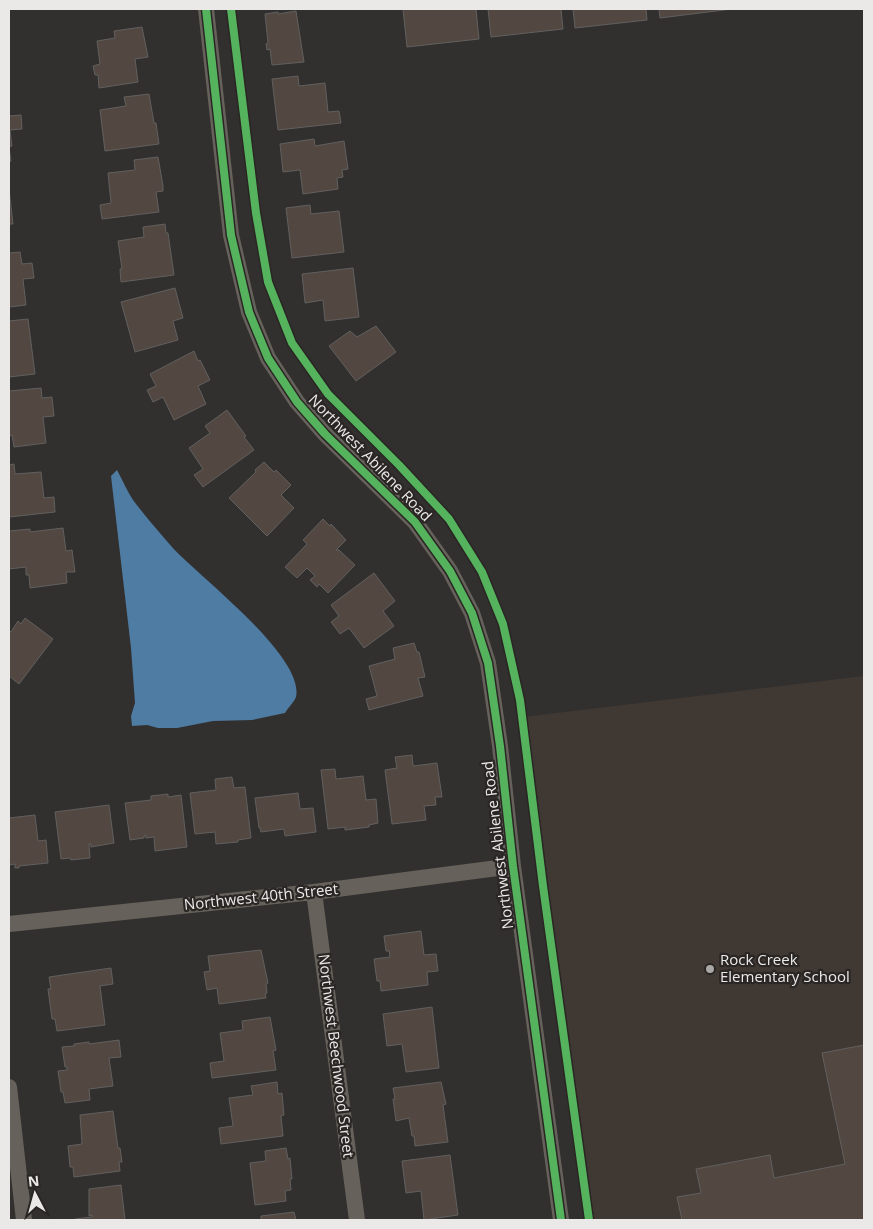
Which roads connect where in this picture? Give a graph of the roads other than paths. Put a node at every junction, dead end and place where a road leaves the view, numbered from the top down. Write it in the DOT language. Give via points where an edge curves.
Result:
graph roads {
  1 [pos="206,9"];
  2 [pos="513,866"];
  3 [pos="314,892"];
  4 [pos="9,924"];
  5 [pos="9,1087"];
  6 [pos="24,1220"];
  7 [pos="356,1220"];
  8 [pos="561,1220"];
  1 -- 2 [label="street, Northwest Abilene Road" via="231,235 249,312 268,358 297,402 415,522 450,571 472,612 488,663"];
  2 -- 3 [label="street, Northwest 40th Street"];
  2 -- 8 [label="street, Northwest Abilene Road"];
  3 -- 4 [label="street, Northwest 40th Street"];
  3 -- 7 [label="street, Northwest Beechwood Street"];
  5 -- 6 [label="street"];
}
